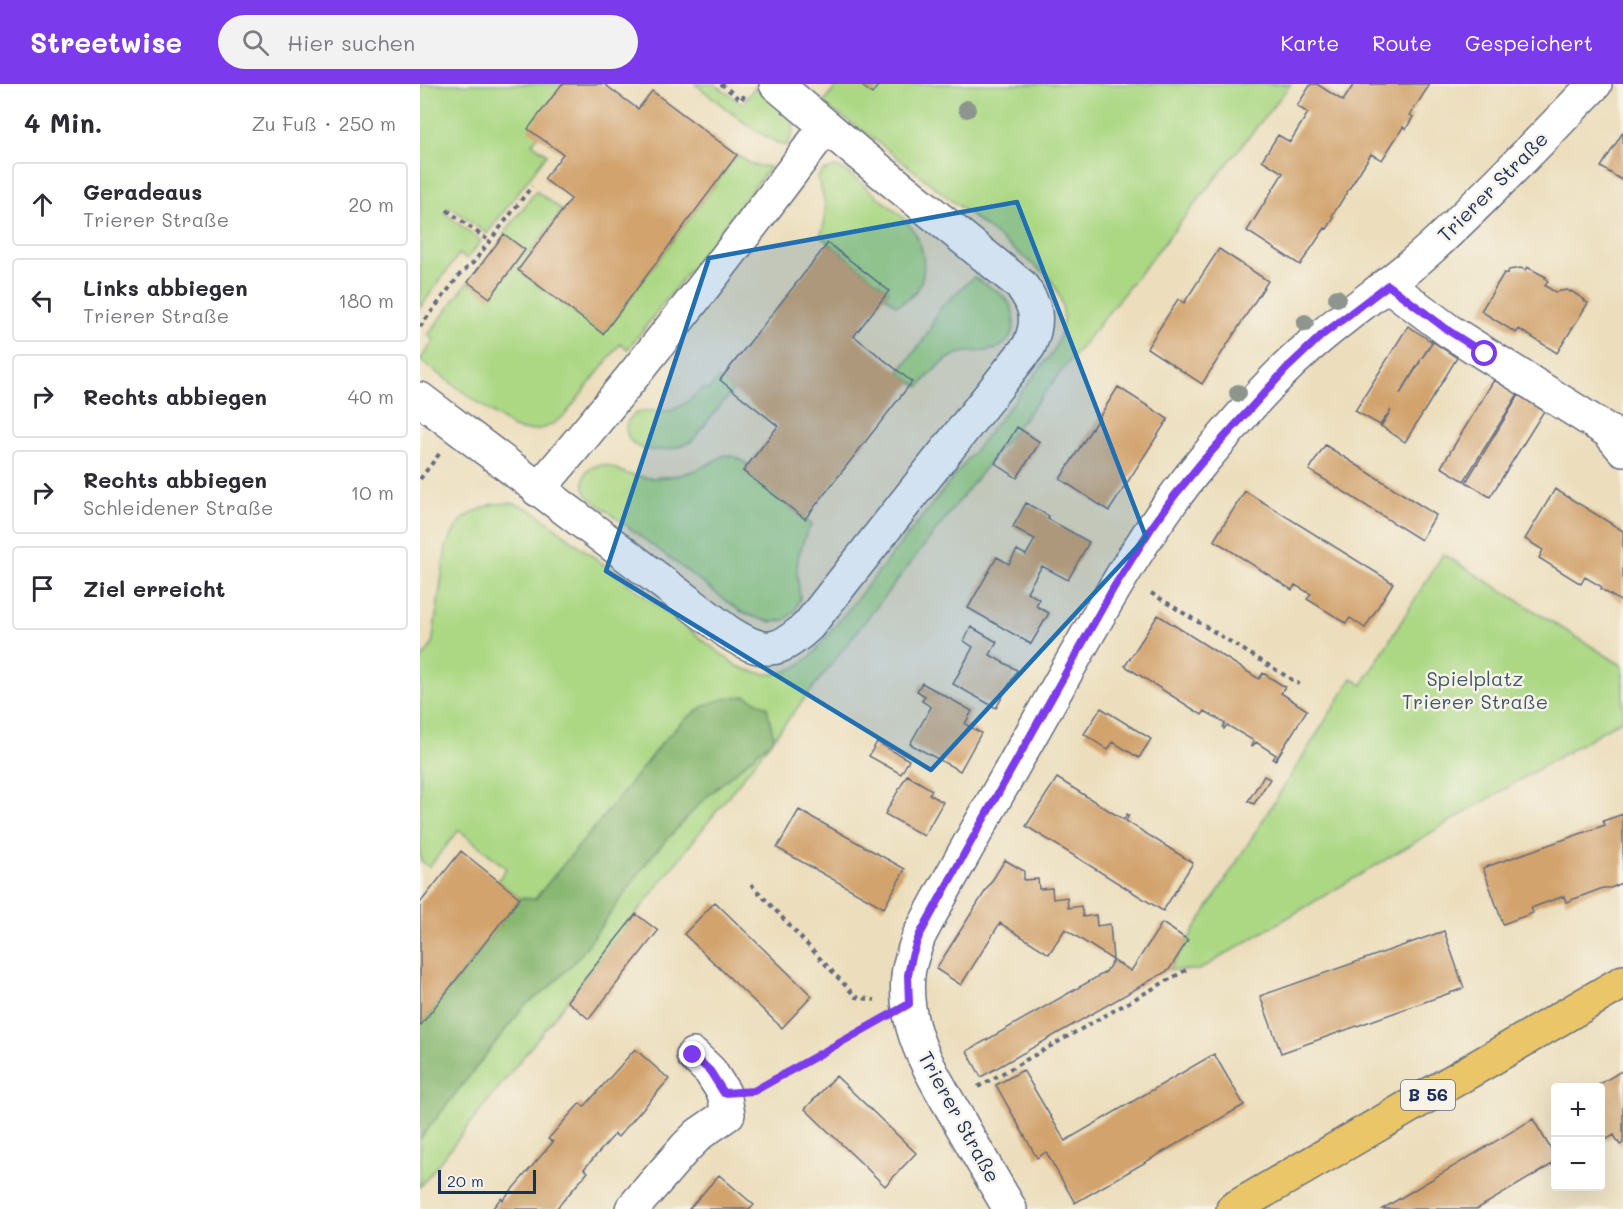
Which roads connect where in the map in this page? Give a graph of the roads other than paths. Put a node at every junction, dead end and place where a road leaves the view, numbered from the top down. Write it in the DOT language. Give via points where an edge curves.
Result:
graph roads {
  1 [pos="1595,84"];
  2 [pos="762,88"];
  3 [pos="826,126"];
  4 [pos="1388,285"];
  5 [pos="420,399"];
  6 [pos="1623,449"];
  7 [pos="538,490"];
  8 [pos="1623,982"];
  9 [pos="693,1055"];
  10 [pos="632,1209"];
  11 [pos="1010,1209"];
  12 [pos="1233,1209"];
  1 -- 4 [label="street, Trierer Straße" via="1461,220"];
  2 -- 3 [label="street"];
  3 -- 7 [label="street" via="647,358"];
  3 -- 7 [label="street" via="1021,285 1032,300 1035,331 1029,346 808,626 793,640 768,649 742,641"];
  4 -- 6 [label="street" via="1449,331 1608,430"];
  4 -- 11 [label="street, Trierer Straße" via="1322,335 1286,369 1175,495 1122,575 919,936 908,975 916,1039 934,1078"];
  5 -- 7 [label="street"];
  8 -- 12 [label="main road, B 56"];
  9 -- 10 [label="street" via="710,1071 724,1093 728,1114 699,1134"];
}
